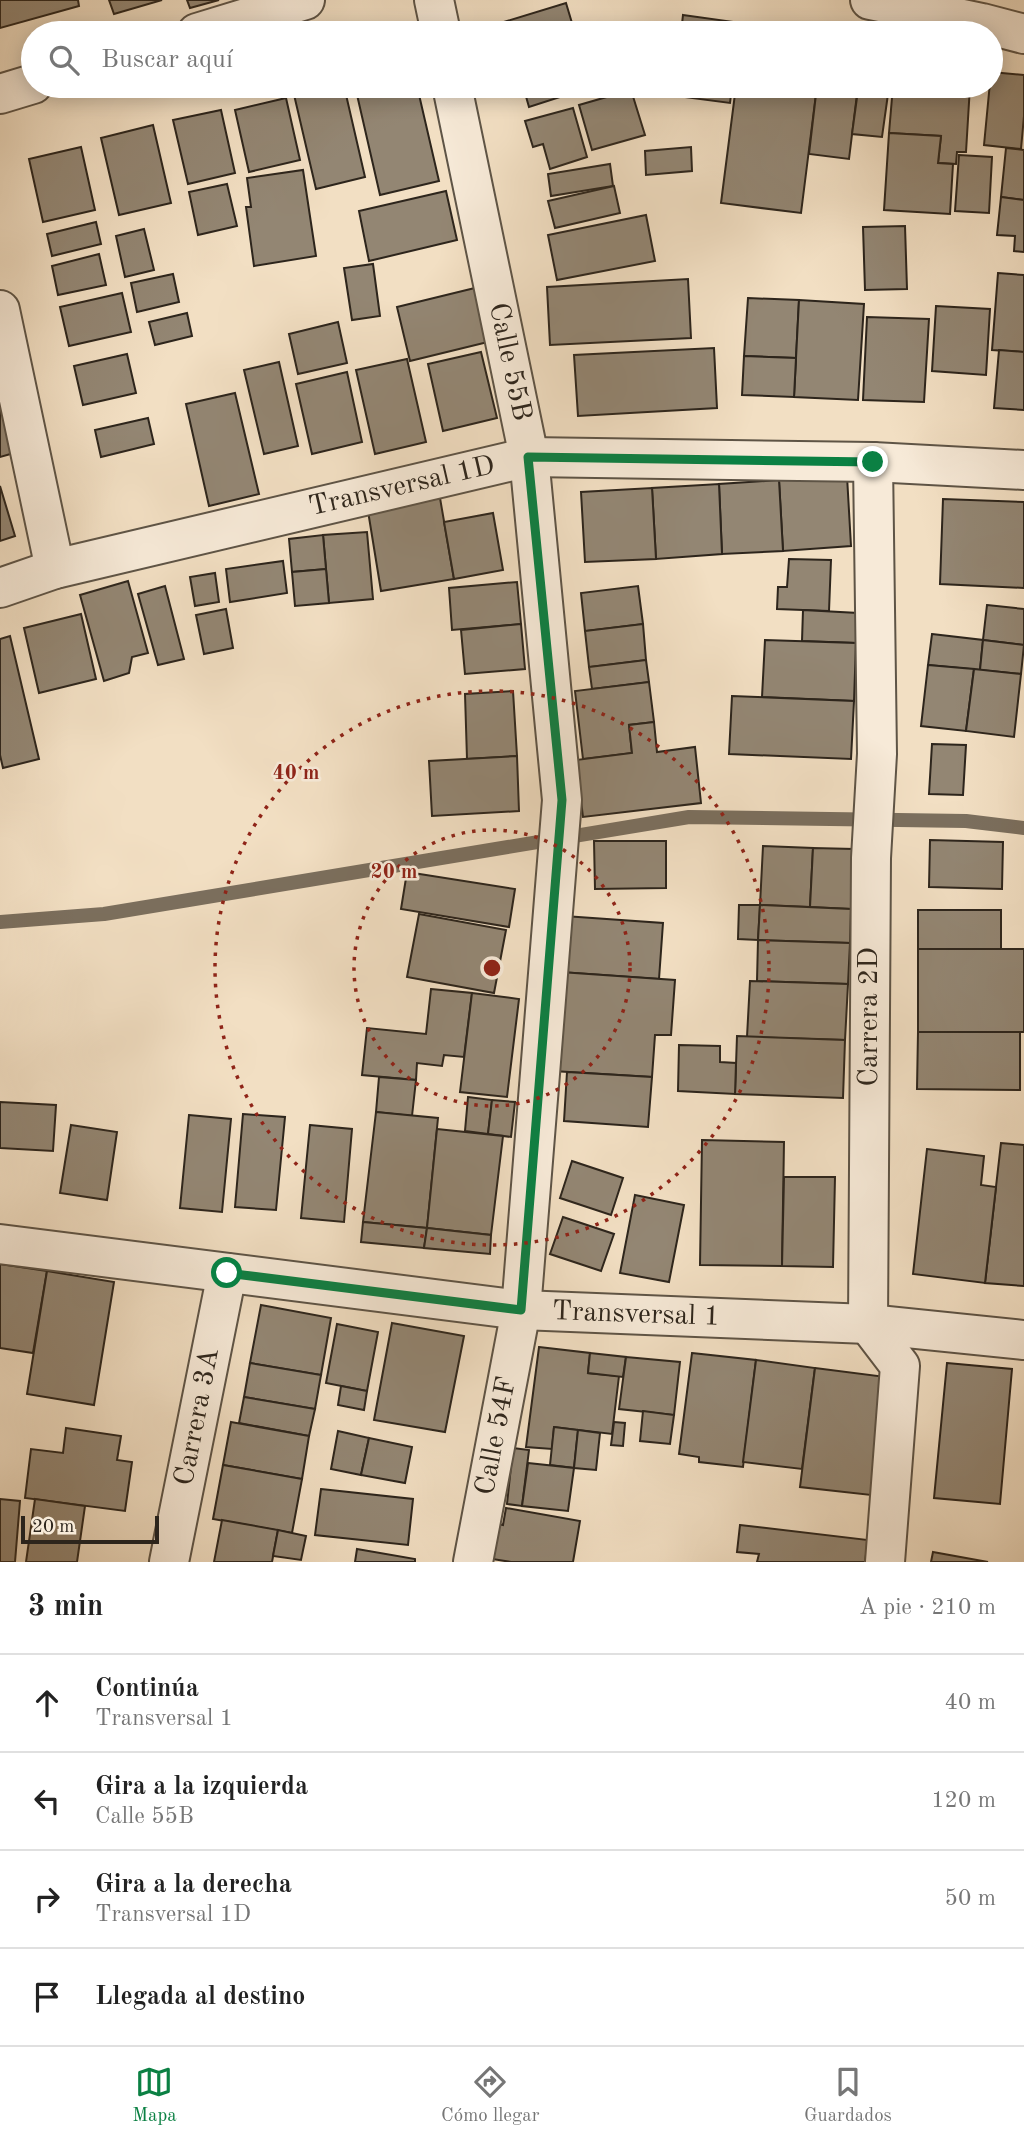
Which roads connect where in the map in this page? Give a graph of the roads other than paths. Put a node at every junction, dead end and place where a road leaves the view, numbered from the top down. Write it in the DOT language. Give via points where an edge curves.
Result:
graph roads {
  1 [pos="305,0"];
  2 [pos="434,0"];
  3 [pos="870,0"];
  4 [pos="236,21"];
  5 [pos="438,21"];
  6 [pos="972,21"];
  7 [pos="1003,28"];
  8 [pos="1024,34"];
  9 [pos="21,88"];
  10 [pos="0,94"];
  11 [pos="454,98"];
  12 [pos="0,310"];
  13 [pos="528,457"];
  14 [pos="873,462"];
  15 [pos="1024,470"];
  16 [pos="55,569"];
  17 [pos="0,589"];
  18 [pos="0,1244"];
  19 [pos="227,1273"];
  20 [pos="521,1310"];
  21 [pos="868,1324"];
  22 [pos="1024,1340"];
  23 [pos="169,1562"];
  24 [pos="473,1562"];
  25 [pos="885,1562"];
  1 -- 4 [label="street"];
  2 -- 5 [label="street"];
  3 -- 6 [label="street"];
  7 -- 8 [label="street"];
  9 -- 10 [label="street"];
  11 -- 13 [label="street, Calle 55B"];
  12 -- 16 [label="street"];
  13 -- 14 [label="street, Transversal 1D"];
  13 -- 16 [label="street, Transversal 1D"];
  13 -- 20 [label="street, Calle 55B" via="562,800"];
  14 -- 15 [label="street, Transversal 1D"];
  14 -- 21 [label="street, Carrera 2D" via="877,754"];
  16 -- 17 [label="street, Transversal 1D"];
  18 -- 19 [label="street, Transversal 1"];
  19 -- 20 [label="street, Transversal 1"];
  19 -- 23 [label="street, Carrera 3A"];
  20 -- 21 [label="street, Transversal 1"];
  20 -- 24 [label="street, Calle 54F"];
  21 -- 22 [label="street, Transversal 1"];
  21 -- 25 [label="street" via="900,1366"];
}
